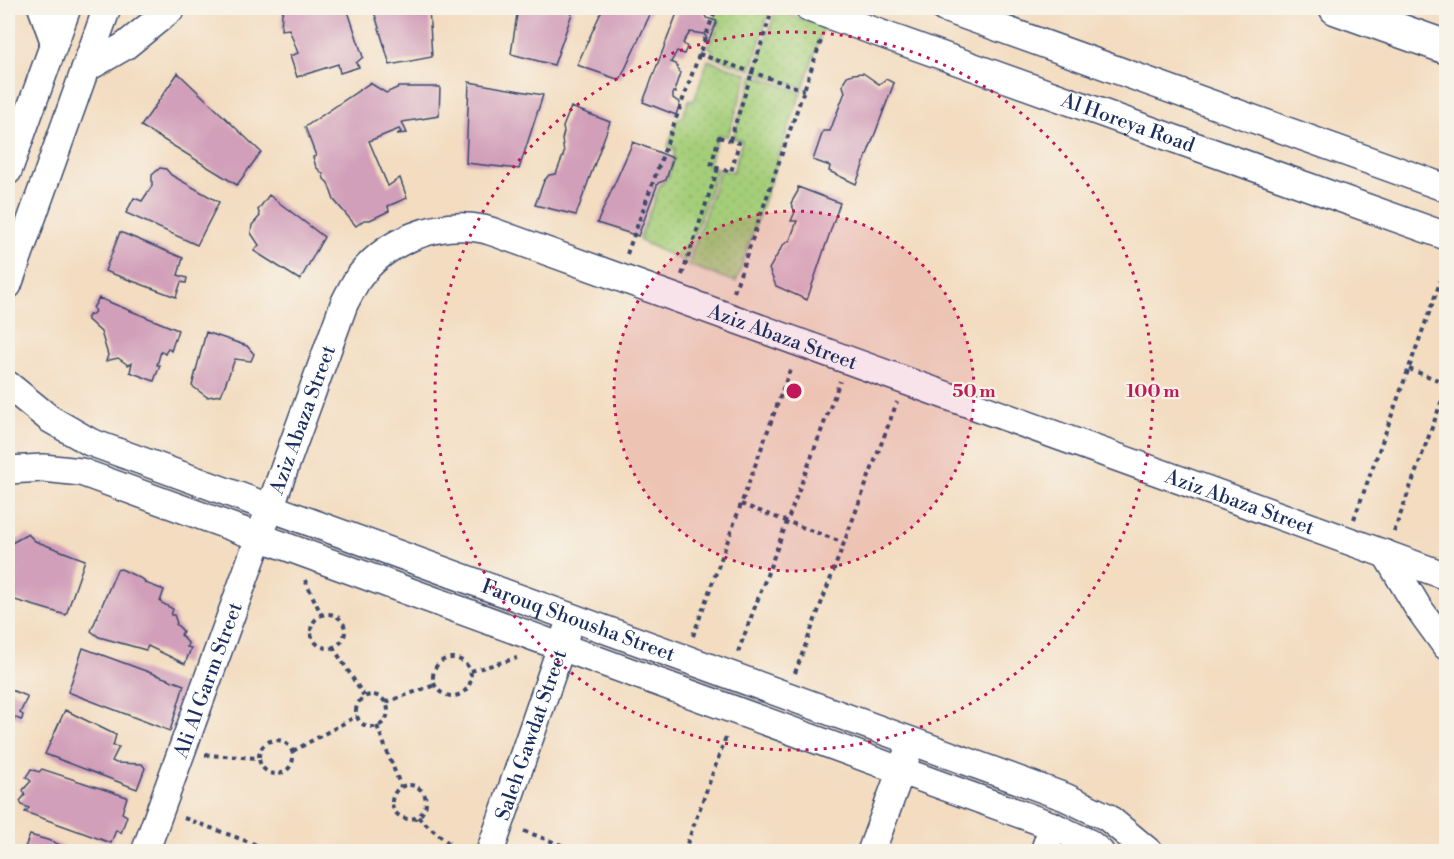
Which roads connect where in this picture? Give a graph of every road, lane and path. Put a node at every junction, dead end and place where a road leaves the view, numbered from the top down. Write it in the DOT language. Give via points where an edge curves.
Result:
graph roads {
  1 [pos="42,8"];
  2 [pos="67,8"];
  3 [pos="107,8"];
  4 [pos="172,8"];
  5 [pos="716,8"];
  6 [pos="773,8"];
  7 [pos="944,8"];
  8 [pos="1336,8"];
  9 [pos="820,11"];
  10 [pos="54,41"];
  11 [pos="1446,47"];
  12 [pos="699,54"];
  13 [pos="85,69"];
  14 [pos="752,73"];
  15 [pos="804,90"];
  16 [pos="730,140"];
  17 [pos="718,168"];
  18 [pos="8,171"];
  19 [pos="1446,188"];
  20 [pos="1446,236"];
  21 [pos="1446,266"];
  22 [pos="619,277"];
  23 [pos="8,285"];
  24 [pos="675,297"];
  25 [pos="726,316"];
  26 [pos="800,342"];
  27 [pos="849,360"];
  28 [pos="1408,369"];
  29 [pos="905,380"];
  30 [pos="1446,383"];
  31 [pos="8,385"];
  32 [pos="1446,389"];
  33 [pos="8,470"];
  34 [pos="741,504"];
  35 [pos="270,508"];
  36 [pos="788,521"];
  37 [pos="259,536"];
  38 [pos="1346,539"];
  39 [pos="844,543"];
  40 [pos="1386,554"];
  41 [pos="1446,576"];
  42 [pos="572,618"];
  43 [pos="1446,646"];
  44 [pos="333,647"];
  45 [pos="562,647"];
  46 [pos="684,659"];
  47 [pos="729,675"];
  48 [pos="435,686"];
  49 [pos="364,696"];
  50 [pos="787,696"];
  51 [pos="386,702"];
  52 [pos="735,710"];
  53 [pos="357,716"];
  54 [pos="377,726"];
  55 [pos="911,742"];
  56 [pos="293,751"];
  57 [pos="180,753"];
  58 [pos="258,758"];
  59 [pos="901,770"];
  60 [pos="401,787"];
  61 [pos="160,810"];
  62 [pos="418,817"];
  63 [pos="500,822"];
  64 [pos="1053,826"];
  65 [pos="145,852"];
  66 [pos="276,852"];
  67 [pos="459,852"];
  68 [pos="490,852"];
  69 [pos="580,852"];
  70 [pos="684,852"];
  71 [pos="871,852"];
  72 [pos="1044,852"];
  73 [pos="1100,852"];
  74 [pos="1149,852"];
  1 -- 10 [label="street"];
  2 -- 10 [label="street"];
  3 -- 13 [label="street"];
  4 -- 13 [label="street" via="125,45"];
  5 -- 12 [label="path"];
  6 -- 14 [label="path"];
  7 -- 19 [label="street"];
  8 -- 11 [label="main road"];
  9 -- 15 [label="path"];
  9 -- 20 [label="street, Al Horeya Road"];
  10 -- 18 [label="street"];
  12 -- 14 [label="path"];
  12 -- 22 [label="path"];
  13 -- 23 [label="street"];
  14 -- 15 [label="path"];
  14 -- 16 [label="path"];
  15 -- 25 [label="path"];
  16 -- 17 [label="path" via="719,137 711,166"];
  16 -- 17 [label="path" via="739,144 731,171"];
  17 -- 24 [label="path"];
  21 -- 28 [label="path"];
  22 -- 24 [label="street, Aziz Abaza Street"];
  22 -- 35 [label="street, Aziz Abaza Street" via="483,229 454,227 426,231 400,242 376,258 357,279 344,304"];
  24 -- 25 [label="street, Aziz Abaza Street"];
  25 -- 26 [label="street, Aziz Abaza Street"];
  26 -- 27 [label="street, Aziz Abaza Street"];
  26 -- 34 [label="path"];
  27 -- 29 [label="street, Aziz Abaza Street"];
  27 -- 36 [label="path"];
  28 -- 30 [label="path"];
  28 -- 38 [label="path"];
  29 -- 38 [label="street, Aziz Abaza Street"];
  29 -- 39 [label="path"];
  31 -- 35 [label="street, Farouq Shousha Street" via="50,419 90,442"];
  32 -- 40 [label="path"];
  33 -- 37 [label="street, Farouq Shousha Street" via="81,472"];
  34 -- 36 [label="path"];
  34 -- 46 [label="path"];
  35 -- 37 [label="street, Ali Al Garm Street"];
  35 -- 42 [label="street, Farouq Shousha Street"];
  36 -- 39 [label="path"];
  36 -- 47 [label="path"];
  37 -- 45 [label="street, Farouq Shousha Street"];
  37 -- 57 [label="street, Ali Al Garm Street"];
  38 -- 40 [label="street, Aziz Abaza Street"];
  39 -- 50 [label="path"];
  40 -- 41 [label="street, Aziz Abaza Street"];
  40 -- 43 [label="street"];
  42 -- 45 [label="street, Saleh Gawdat Street"];
  42 -- 46 [label="street, Farouq Shousha Street"];
  44 -- 44 [label="path" via="344,640 345,625 335,615 321,614 311,625 313,639 325,648"];
  44 -- 49 [label="path"];
  45 -- 52 [label="street, Farouq Shousha Street"];
  45 -- 63 [label="street, Saleh Gawdat Street"];
  46 -- 47 [label="street, Farouq Shousha Street"];
  47 -- 50 [label="street, Farouq Shousha Street"];
  48 -- 48 [label="path" via="445,695 459,695 470,685 468,664 456,657 442,660 433,671"];
  48 -- 51 [label="path"];
  49 -- 51 [label="path" via="372,694"];
  49 -- 53 [label="path" via="357,705"];
  50 -- 55 [label="street, Farouq Shousha Street"];
  51 -- 54 [label="path" via="387,716"];
  52 -- 59 [label="street, Farouq Shousha Street"];
  52 -- 70 [label="path"];
  53 -- 54 [label="path" via="365,725"];
  53 -- 56 [label="path"];
  54 -- 60 [label="path"];
  55 -- 59 [label="street"];
  55 -- 74 [label="street, Farouq Shousha Street" via="1065,796 1107,817"];
  56 -- 58 [label="path" via="283,740 269,740"];
  56 -- 58 [label="path" via="291,765 280,774 266,771"];
  57 -- 58 [label="path"];
  57 -- 61 [label="street, Ali Al Garm Street"];
  59 -- 64 [label="street, Farouq Shousha Street"];
  59 -- 71 [label="street"];
  60 -- 62 [label="path" via="411,784 423,791 426,806"];
  60 -- 62 [label="path" via="393,794 393,809 403,819"];
  61 -- 65 [label="street, Ali Al Garm Street"];
  61 -- 66 [label="path"];
  62 -- 67 [label="path"];
  63 -- 68 [label="street, Saleh Gawdat Street"];
  63 -- 69 [label="path"];
  64 -- 72 [label="street"];
  64 -- 73 [label="street, Farouq Shousha Street"];
}
